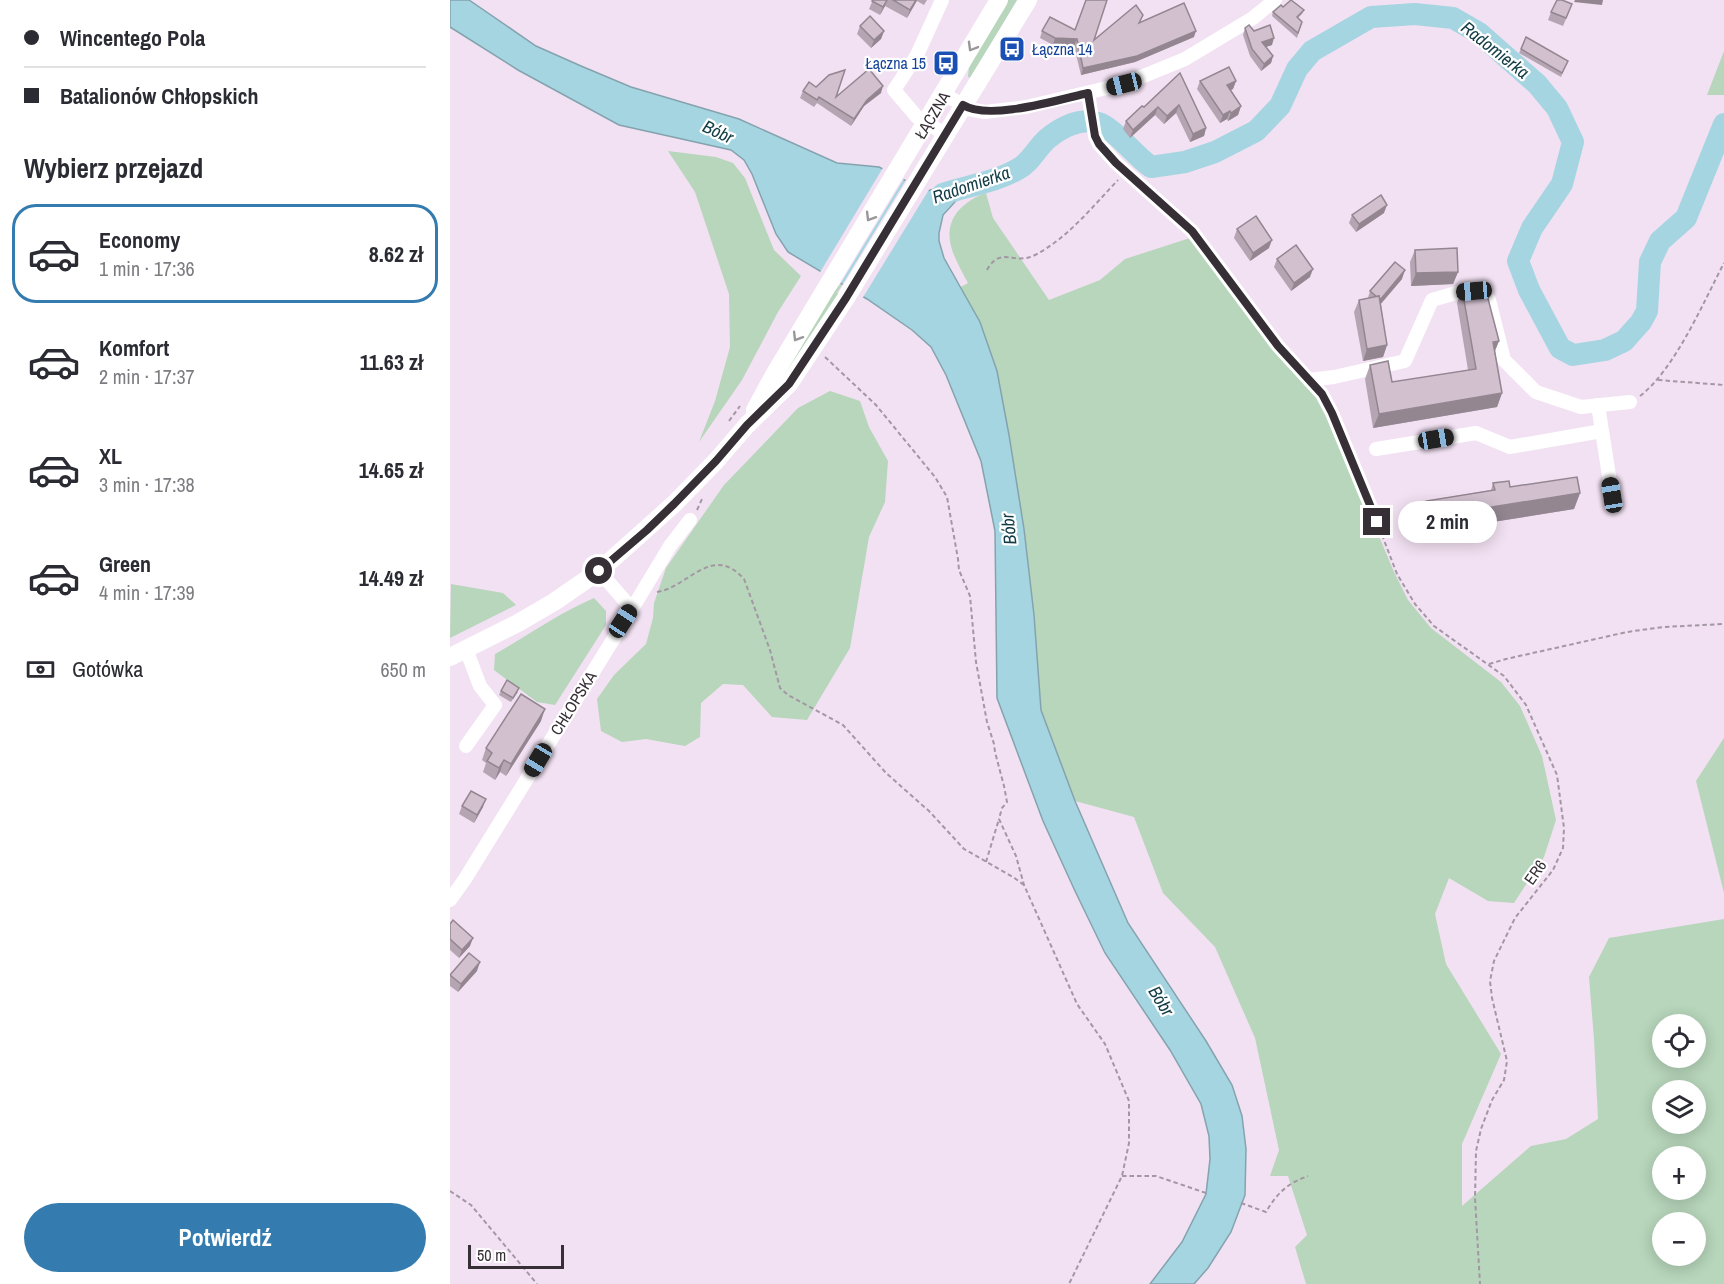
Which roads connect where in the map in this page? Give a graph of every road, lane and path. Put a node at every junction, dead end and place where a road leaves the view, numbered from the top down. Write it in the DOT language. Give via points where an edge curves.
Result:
graph roads {
  1 [pos="942,0"];
  2 [pos="999,0"];
  3 [pos="1028,0"];
  4 [pos="1275,0"];
  5 [pos="1088,93"];
  6 [pos="944,94"];
  7 [pos="963,105"];
  8 [pos="927,123"];
  9 [pos="945,134"];
  10 [pos="1126,172"];
  11 [pos="1724,263"];
  12 [pos="987,270"];
  13 [pos="824,356"];
  14 [pos="1309,380"];
  15 [pos="1658,380"];
  16 [pos="1724,385"];
  17 [pos="742,402"];
  18 [pos="1630,402"];
  19 [pos="1598,405"];
  20 [pos="728,421"];
  21 [pos="747,425"];
  22 [pos="1602,431"];
  23 [pos="1376,449"];
  24 [pos="705,493"];
  25 [pos="1612,495"];
  26 [pos="690,520"];
  27 [pos="1377,522"];
  28 [pos="599,571"];
  29 [pos="641,594"];
  30 [pos="632,609"];
  31 [pos="1724,624"];
  32 [pos="458,653"];
  33 [pos="1489,664"];
  34 [pos="466,746"];
  35 [pos="999,819"];
  36 [pos="986,862"];
  37 [pos="1024,885"];
  38 [pos="450,900"];
  39 [pos="1122,1176"];
  40 [pos="1308,1176"];
  41 [pos="450,1191"];
  42 [pos="1206,1193"];
  43 [pos="1241,1203"];
  44 [pos="537,1284"];
  45 [pos="1069,1284"];
  46 [pos="1480,1284"];
  1 -- 8 [label="street" via="917,55 894,90"];
  2 -- 6 [label="main road, ŁĄCZNA, one-way"];
  3 -- 7 [label="main road, ŁĄCZNA"];
  4 -- 5 [label="street" via="1185,59 1124,84"];
  5 -- 7 [label="street" via="984,112"];
  5 -- 10 [label="street" via="1095,136"];
  6 -- 7 [label="street"];
  6 -- 8 [label="main road, ŁĄCZNA"];
  7 -- 9 [label="main road, ŁĄCZNA"];
  8 -- 9 [label="street"];
  8 -- 21 [label="main road, ŁĄCZNA, one-way"];
  9 -- 21 [label="main road, ŁĄCZNA" via="789,384"];
  10 -- 12 [label="path" via="1054,242 1026,259 999,256"];
  10 -- 14 [label="street" via="1192,231 1278,346"];
  11 -- 15 [label="path" via="1687,335"];
  13 -- 35 [label="path" via="876,405 947,497 959,570 970,596 987,722 1005,786 1006,802"];
  14 -- 19 [label="street" via="1405,361 1432,300 1474,291 1489,300 1504,360 1536,392 1581,407"];
  14 -- 27 [label="street" via="1332,413"];
  15 -- 16 [label="path"];
  15 -- 18 [label="path"];
  17 -- 20 [label="path"];
  18 -- 19 [label="street"];
  19 -- 22 [label="street"];
  21 -- 28 [label="main road" via="674,504"];
  22 -- 23 [label="street" via="1510,447 1476,433"];
  22 -- 25 [label="street"];
  24 -- 26 [label="path"];
  26 -- 29 [label="street, CHŁOPSKA"];
  27 -- 33 [label="path, ER6" via="1397,574 1415,604 1434,626"];
  28 -- 30 [label="street"];
  28 -- 32 [label="main road" via="554,602"];
  29 -- 30 [label="street, CHŁOPSKA"];
  29 -- 36 [label="path" via="661,592 705,567 727,565 737,570 771,650 780,688 843,725 964,849"];
  30 -- 38 [label="street, CHŁOPSKA"];
  31 -- 33 [label="path" via="1627,632"];
  32 -- 34 [label="street" via="495,705"];
  33 -- 46 [label="path, ER6" via="1504,676 1526,705 1557,775 1564,828 1563,848 1553,870 1515,918 1494,961 1490,981 1507,1061 1504,1080 1492,1100 1476,1151"];
  35 -- 36 [label="path"];
  35 -- 37 [label="path" via="1017,856"];
  36 -- 37 [label="path"];
  37 -- 39 [label="path" via="1077,1004 1105,1044 1129,1101 1130,1143"];
  39 -- 42 [label="path" via="1156,1176"];
  39 -- 45 [label="path"];
  40 -- 43 [label="path" via="1285,1186 1266,1212"];
  41 -- 44 [label="path" via="471,1205"];
}
